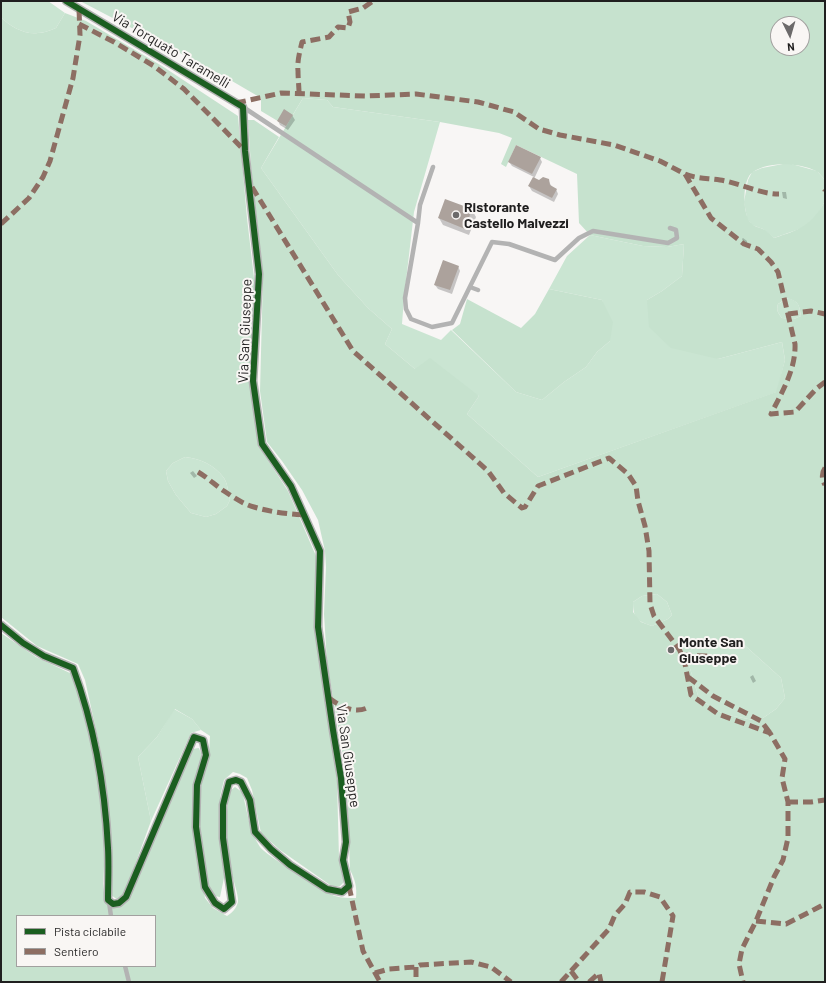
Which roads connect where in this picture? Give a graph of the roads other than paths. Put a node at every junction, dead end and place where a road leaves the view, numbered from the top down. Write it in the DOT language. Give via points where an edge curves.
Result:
graph roads {
  1 [pos="66,1"];
  2 [pos="243,107"];
  3 [pos="433,167"];
  4 [pos="418,223"];
  5 [pos="670,228"];
  6 [pos="470,287"];
  7 [pos="478,290"];
  8 [pos="1,625"];
  9 [pos="108,900"];
  10 [pos="111,915"];
  11 [pos="125,967"];
  12 [pos="129,982"];
  1 -- 2 [label="street, Via Torquato Taramelli"];
  2 -- 4 [label="lane"];
  2 -- 9 [label="street, Via San Giuseppe" via="245,150 259,274 253,382 262,444 291,486 320,551 318,627 342,778 346,842 343,860 349,886 342,892 327,889 271,849 255,832 250,800 241,782 236,780 229,782 223,805 223,838 232,902 224,909 214,903 205,887 196,827 197,785 206,755 204,740 194,736 126,897 113,904"];
  3 -- 4 [label="lane" via="420,206"];
  4 -- 6 [label="lane" via="405,298 406,309 411,319 432,327 452,323"];
  5 -- 6 [label="lane" via="676,230 677,238 668,243 593,231 580,238 555,260 509,244 492,242"];
  6 -- 7 [label="lane"];
  8 -- 9 [label="street" via="44,656 73,668 84,698 101,778 108,848"];
  9 -- 10 [label="lane"];
  11 -- 12 [label="lane"];
}
